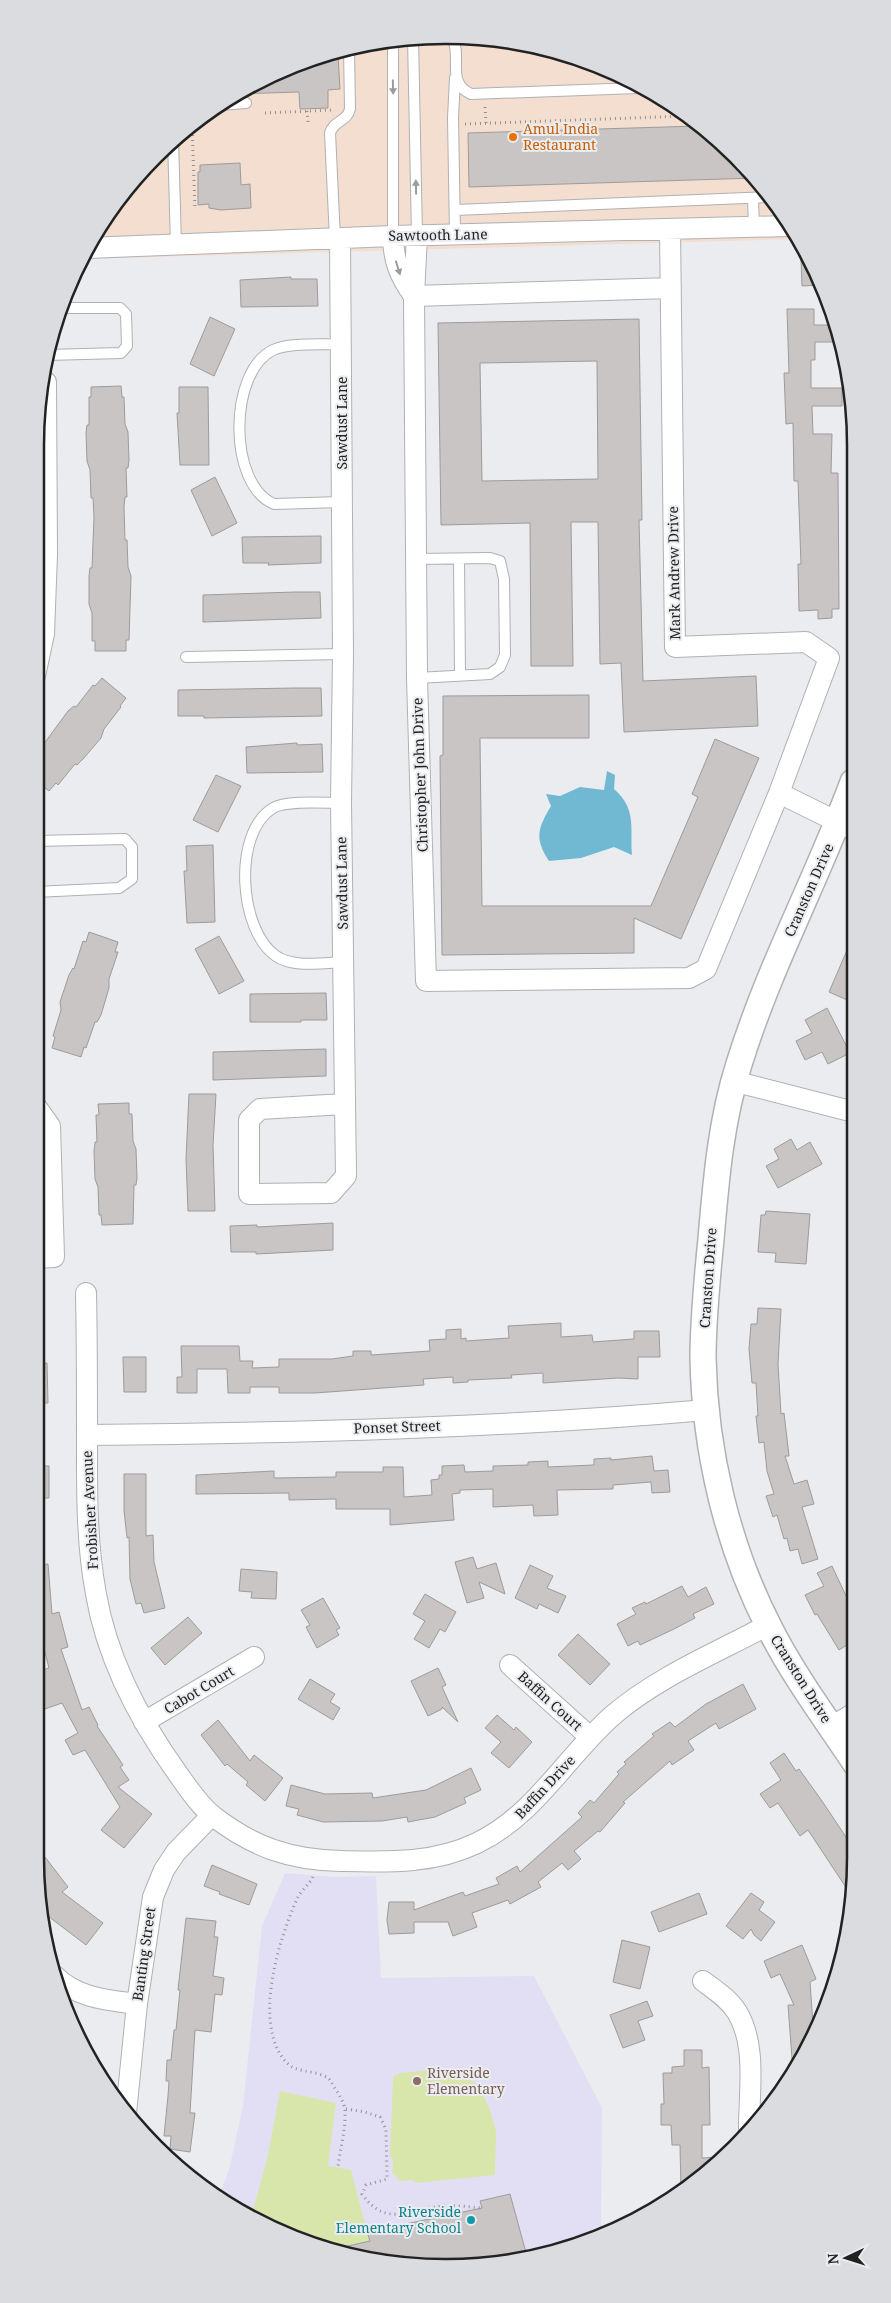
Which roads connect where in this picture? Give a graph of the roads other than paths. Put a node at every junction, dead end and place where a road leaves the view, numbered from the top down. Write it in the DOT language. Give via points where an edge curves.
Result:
graph roads {
  1 [pos="454,44"];
  2 [pos="413,45"];
  3 [pos="393,47"];
  4 [pos="349,55"];
  5 [pos="455,74"];
  6 [pos="629,88"];
  7 [pos="234,104"];
  8 [pos="246,104"];
  9 [pos="173,150"];
  10 [pos="761,197"];
  11 [pos="753,198"];
  12 [pos="455,210"];
  13 [pos="782,226"];
  14 [pos="754,227"];
  15 [pos="670,229"];
  16 [pos="455,235"];
  17 [pos="393,236"];
  18 [pos="417,236"];
  19 [pos="337,239"];
  20 [pos="176,245"];
  21 [pos="96,248"];
  22 [pos="671,288"];
  23 [pos="414,296"];
  24 [pos="68,308"];
  25 [pos="342,344"];
  26 [pos="54,355"];
  27 [pos="46,404"];
  28 [pos="342,502"];
  29 [pos="416,559"];
  30 [pos="459,559"];
  31 [pos="44,634"];
  32 [pos="343,654"];
  33 [pos="186,657"];
  34 [pos="460,676"];
  35 [pos="417,678"];
  36 [pos="779,793"];
  37 [pos="341,803"];
  38 [pos="846,827"];
  39 [pos="44,842"];
  40 [pos="44,892"];
  41 [pos="343,962"];
  42 [pos="699,974"];
  43 [pos="733,1081"];
  44 [pos="344,1104"];
  45 [pos="847,1110"];
  46 [pos="44,1118"];
  47 [pos="44,1257"];
  48 [pos="86,1293"];
  49 [pos="706,1410"];
  50 [pos="87,1435"];
  51 [pos="768,1626"];
  52 [pos="254,1657"];
  53 [pos="510,1665"];
  54 [pos="847,1717"];
  55 [pos="144,1722"];
  56 [pos="831,1727"];
  57 [pos="590,1738"];
  58 [pos="847,1751"];
  59 [pos="212,1815"];
  60 [pos="703,1981"];
  61 [pos="64,1985"];
  62 [pos="137,2004"];
  63 [pos="127,2102"];
  64 [pos="750,2120"];
  1 -- 5 [label="lane"];
  18 -- 2 [label="lane, one-way"];
  3 -- 17 [label="lane, one-way"];
  4 -- 19 [label="lane" via="350,109 347,117 333,125 330,132"];
  5 -- 6 [label="lane" via="461,88 471,94"];
  5 -- 12 [label="lane"];
  7 -- 8 [label="lane"];
  9 -- 20 [label="lane"];
  10 -- 11 [label="lane"];
  11 -- 12 [label="lane"];
  11 -- 14 [label="lane"];
  12 -- 16 [label="lane"];
  13 -- 14 [label="street, Sawtooth Lane"];
  14 -- 15 [label="street, Sawtooth Lane"];
  15 -- 16 [label="street, Sawtooth Lane"];
  15 -- 22 [label="street, Mark Andrew Drive"];
  16 -- 18 [label="street, Sawtooth Lane"];
  17 -- 18 [label="street, Sawtooth Lane"];
  17 -- 19 [label="street, Sawtooth Lane"];
  17 -- 23 [label="street, one-way" via="393,253 401,278"];
  18 -- 23 [label="street, Christopher John Drive"];
  19 -- 20 [label="street, Sawtooth Lane"];
  19 -- 25 [label="street, Sawdust Lane"];
  20 -- 21 [label="street, Sawtooth Lane"];
  22 -- 23 [label="street"];
  22 -- 36 [label="street, Mark Andrew Drive" via="675,647 806,642 829,658"];
  23 -- 29 [label="street, Christopher John Drive"];
  24 -- 26 [label="lane" via="120,308 126,314 127,346 121,353"];
  25 -- 28 [label="street, Sawdust Lane"];
  25 -- 28 [label="lane" via="282,346 271,350 256,365 248,381 239,415 242,455 256,490 264,500 274,504"];
  27 -- 31 [label="street"];
  28 -- 32 [label="street, Sawdust Lane"];
  29 -- 30 [label="lane"];
  29 -- 35 [label="street, Christopher John Drive"];
  30 -- 34 [label="lane"];
  30 -- 34 [label="lane" via="490,558 500,561 504,579 505,655 500,667 490,674"];
  32 -- 33 [label="lane"];
  32 -- 37 [label="street, Sawdust Lane"];
  34 -- 35 [label="lane"];
  35 -- 42 [label="street, Christopher John Drive" via="426,981 689,978"];
  36 -- 38 [label="street"];
  36 -- 42 [label="street, Mark Andrew Drive" via="706,969"];
  37 -- 41 [label="street, Sawdust Lane"];
  37 -- 41 [label="lane" via="281,805 272,809 259,824 249,847 246,882 251,919 257,934 277,957 290,962"];
  38 -- 43 [label="street, Cranston Drive" via="759,1007"];
  39 -- 40 [label="lane" via="125,839 132,847 132,879 119,888"];
  41 -- 44 [label="street, Sawdust Lane"];
  43 -- 45 [label="street"];
  43 -- 49 [label="street, Cranston Drive" via="721,1146 708,1265 704,1330"];
  44 -- 44 [label="street, Sawdust Lane" via="346,1176 340,1185 331,1193 249,1194 249,1120 260,1109"];
  46 -- 47 [label="street" via="50,1126 54,1256"];
  48 -- 50 [label="street, Frobisher Avenue"];
  49 -- 50 [label="street, Ponset Street" via="601,1419 250,1433"];
  49 -- 51 [label="street, Cranston Drive" via="724,1507 742,1564"];
  50 -- 55 [label="street, Frobisher Avenue" via="89,1540 96,1594 110,1649"];
  51 -- 56 [label="street, Cranston Drive"];
  51 -- 57 [label="street, Baffin Drive" via="650,1687"];
  52 -- 55 [label="street, Cabot Court"];
  53 -- 57 [label="street, Baffin Court"];
  54 -- 56 [label="street"];
  55 -- 59 [label="street, Frobisher Avenue" via="191,1792"];
  56 -- 58 [label="street, Cranston Drive"];
  57 -- 59 [label="street, Baffin Drive" via="537,1799 496,1834 473,1846 428,1860 320,1861 282,1855"];
  59 -- 62 [label="street, Banting Street" via="176,1852 153,1897"];
  60 -- 64 [label="street" via="737,2011 747,2034"];
  61 -- 62 [label="street" via="85,1995"];
  62 -- 63 [label="street, Banting Street"];
}
